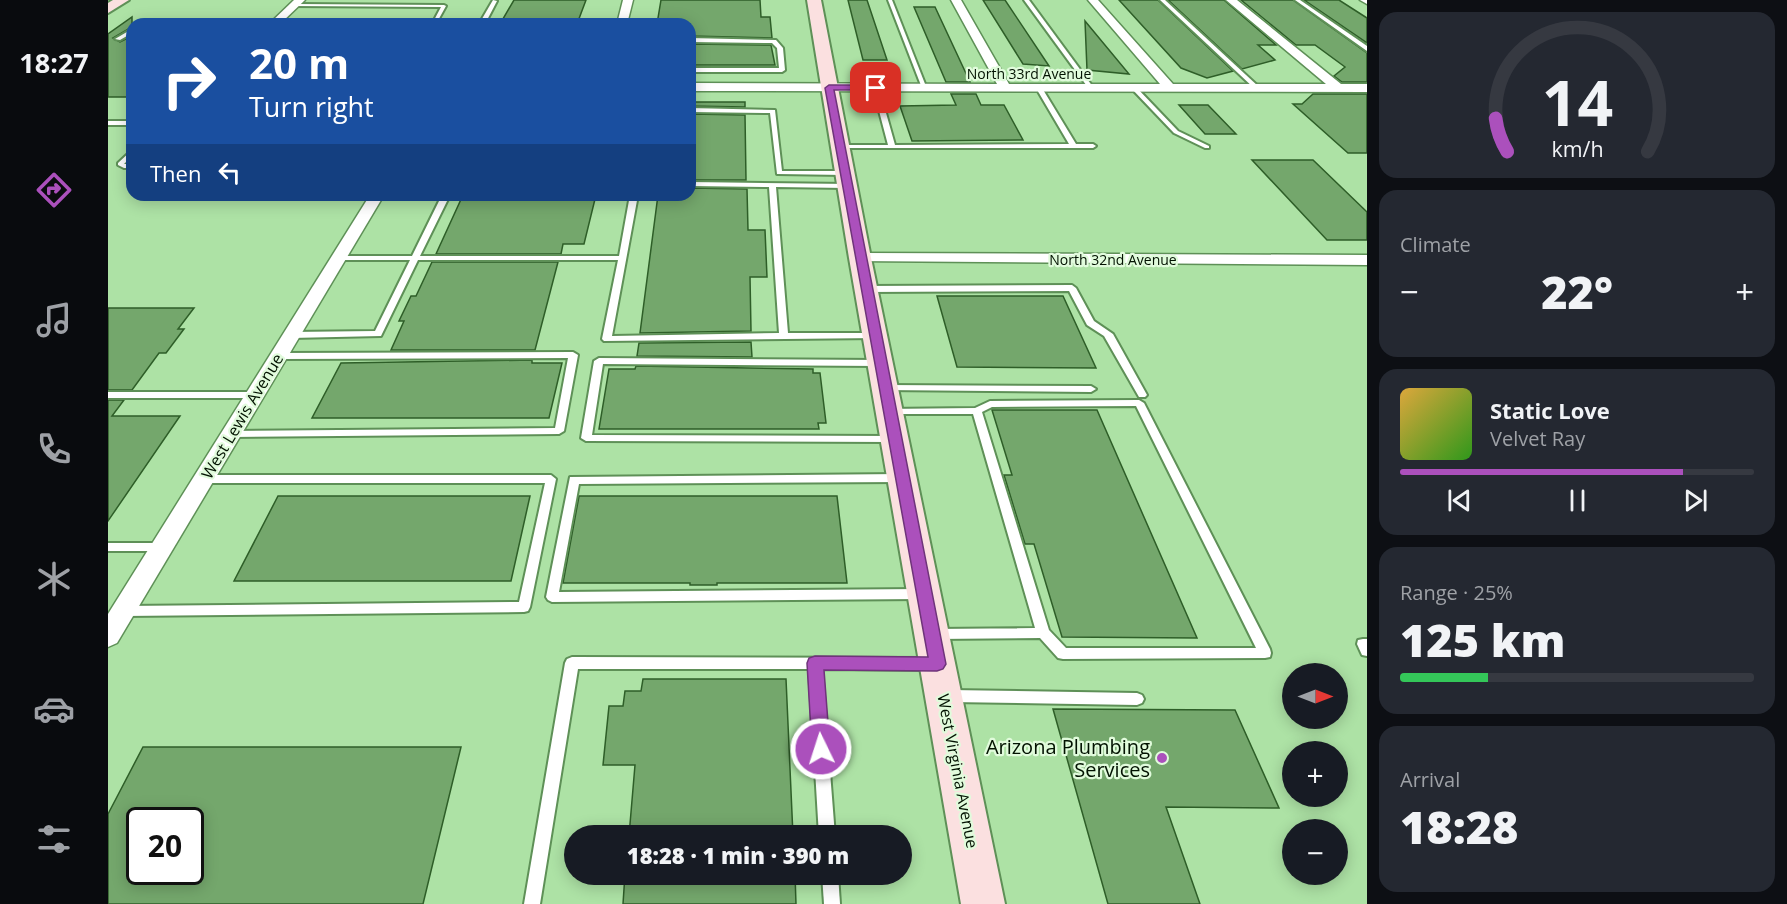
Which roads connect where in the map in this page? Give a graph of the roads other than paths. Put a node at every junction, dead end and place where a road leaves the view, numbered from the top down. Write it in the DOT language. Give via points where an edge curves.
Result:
graph roads {
  1 [pos="122,0"];
  2 [pos="628,0"];
  3 [pos="814,0"];
  4 [pos="890,0"];
  5 [pos="956,0"];
  6 [pos="1026,0"];
  7 [pos="1093,0"];
  8 [pos="1162,0"];
  9 [pos="1231,0"];
  10 [pos="1297,0"];
  11 [pos="495,1"];
  12 [pos="297,2"];
  13 [pos="108,9"];
  14 [pos="280,18"];
  15 [pos="437,18"];
  16 [pos="485,18"];
  17 [pos="624,18"];
  18 [pos="126,34"];
  19 [pos="118,39"];
  20 [pos="696,40"];
  21 [pos="1367,50"];
  22 [pos="696,70"];
  23 [pos="696,87"];
  24 [pos="829,88"];
  25 [pos="876,88"];
  26 [pos="925,88"];
  27 [pos="1005,88"];
  28 [pos="1038,88"];
  29 [pos="1091,88"];
  30 [pos="1134,88"];
  31 [pos="1170,88"];
  32 [pos="1257,88"];
  33 [pos="1338,88"];
  34 [pos="1367,88"];
  35 [pos="696,110"];
  36 [pos="108,123"];
  37 [pos="126,123"];
  38 [pos="1074,146"];
  39 [pos="1093,146"];
  40 [pos="892,147"];
  41 [pos="1207,147"];
  42 [pos="844,169"];
  43 [pos="696,184"];
  44 [pos="772,185"];
  45 [pos="372,201"];
  46 [pos="443,201"];
  47 [pos="633,201"];
  48 [pos="338,258"];
  49 [pos="414,258"];
  50 [pos="621,258"];
  51 [pos="860,258"];
  52 [pos="1367,260"];
  53 [pos="866,289"];
  54 [pos="291,335"];
  55 [pos="784,336"];
  56 [pos="279,356"];
  57 [pos="885,387"];
  58 [pos="1091,389"];
  59 [pos="108,395"];
  60 [pos="255,395"];
  61 [pos="1142,395"];
  62 [pos="977,411"];
  63 [pos="231,434"];
  64 [pos="902,478"];
  65 [pos="204,479"];
  66 [pos="108,547"];
  67 [pos="162,547"];
  68 [pos="924,594"];
  69 [pos="124,611"];
  70 [pos="1043,633"];
  71 [pos="932,634"];
  72 [pos="108,636"];
  73 [pos="1367,644"];
  74 [pos="1367,651"];
  75 [pos="815,663"];
  76 [pos="937,664"];
  77 [pos="944,696"];
  78 [pos="1137,699"];
  79 [pos="826,825"];
  80 [pos="831,885"];
  81 [pos="532,904"];
  82 [pos="832,904"];
  83 [pos="983,904"];
  1 -- 13 [label="street"];
  2 -- 17 [label="street"];
  3 -- 24 [label="street, West Virginia Avenue"];
  4 -- 26 [label="lane"];
  5 -- 27 [label="street"];
  6 -- 29 [label="lane"];
  7 -- 31 [label="street"];
  8 -- 32 [label="lane"];
  9 -- 33 [label="street"];
  10 -- 21 [label="lane"];
  11 -- 16 [label="lane"];
  12 -- 14 [label="street"];
  12 -- 15 [label="lane" via="444,6"];
  18 -- 19 [label="lane"];
  20 -- 22 [label="lane" via="774,41 780,48 782,70"];
  23 -- 24 [label="street, North 33rd Avenue"];
  24 -- 25 [label="street, North 33rd Avenue"];
  24 -- 42 [label="street, West Virginia Avenue"];
  25 -- 26 [label="street, North 33rd Avenue"];
  25 -- 40 [label="lane"];
  26 -- 27 [label="street, North 33rd Avenue"];
  27 -- 28 [label="street, North 33rd Avenue"];
  28 -- 29 [label="street, North 33rd Avenue"];
  28 -- 38 [label="lane"];
  29 -- 30 [label="street, North 33rd Avenue"];
  30 -- 31 [label="street, North 33rd Avenue"];
  30 -- 41 [label="lane" via="1176,132"];
  31 -- 32 [label="street, North 33rd Avenue"];
  32 -- 33 [label="street, North 33rd Avenue"];
  33 -- 34 [label="street, North 33rd Avenue"];
  35 -- 42 [label="lane" via="773,111 780,173"];
  36 -- 37 [label="lane"];
  38 -- 39 [label="lane"];
  38 -- 40 [label="lane"];
  40 -- 42 [label="lane"];
  42 -- 44 [label="lane"];
  42 -- 51 [label="street, West Virginia Avenue"];
  43 -- 44 [label="lane"];
  44 -- 55 [label="lane"];
  45 -- 48 [label="street, West Lewis Avenue"];
  46 -- 49 [label="lane"];
  47 -- 50 [label="lane"];
  48 -- 49 [label="lane"];
  48 -- 54 [label="street, West Lewis Avenue"];
  49 -- 50 [label="lane"];
  49 -- 54 [label="lane" via="378,334"];
  50 -- 55 [label="lane" via="607,339"];
  51 -- 52 [label="street, North 32nd Avenue"];
  51 -- 53 [label="street, West Virginia Avenue"];
  53 -- 57 [label="street, West Virginia Avenue"];
  53 -- 61 [label="lane" via="1072,288 1090,323 1108,334"];
  54 -- 56 [label="street, West Lewis Avenue"];
  55 -- 57 [label="lane"];
  56 -- 60 [label="street, West Lewis Avenue"];
  56 -- 63 [label="lane" via="573,355 559,431"];
  57 -- 57 [label="lane" via="599,361 586,438"];
  57 -- 58 [label="lane"];
  57 -- 62 [label="lane"];
  57 -- 64 [label="street, West Virginia Avenue"];
  59 -- 60 [label="lane"];
  60 -- 63 [label="street, West Lewis Avenue"];
  62 -- 70 [label="lane"];
  62 -- 70 [label="lane" via="990,404 1139,403 1265,653 1063,654"];
  63 -- 65 [label="street, West Lewis Avenue"];
  64 -- 68 [label="street, West Virginia Avenue"];
  64 -- 68 [label="lane" via="574,480 552,597"];
  65 -- 67 [label="street, West Lewis Avenue"];
  65 -- 69 [label="lane" via="551,479 524,607"];
  66 -- 67 [label="lane"];
  67 -- 69 [label="street, West Lewis Avenue"];
  68 -- 71 [label="street, West Virginia Avenue"];
  69 -- 72 [label="street, West Lewis Avenue"];
  70 -- 71 [label="lane"];
  71 -- 76 [label="street, West Virginia Avenue"];
  73 -- 74 [label="lane" via="1363,644"];
  75 -- 76 [label="lane"];
  75 -- 79 [label="lane"];
  75 -- 81 [label="lane" via="572,663"];
  76 -- 77 [label="street, West Virginia Avenue"];
  77 -- 78 [label="lane"];
  77 -- 83 [label="street, West Virginia Avenue"];
  80 -- 82 [label="lane"];
}
